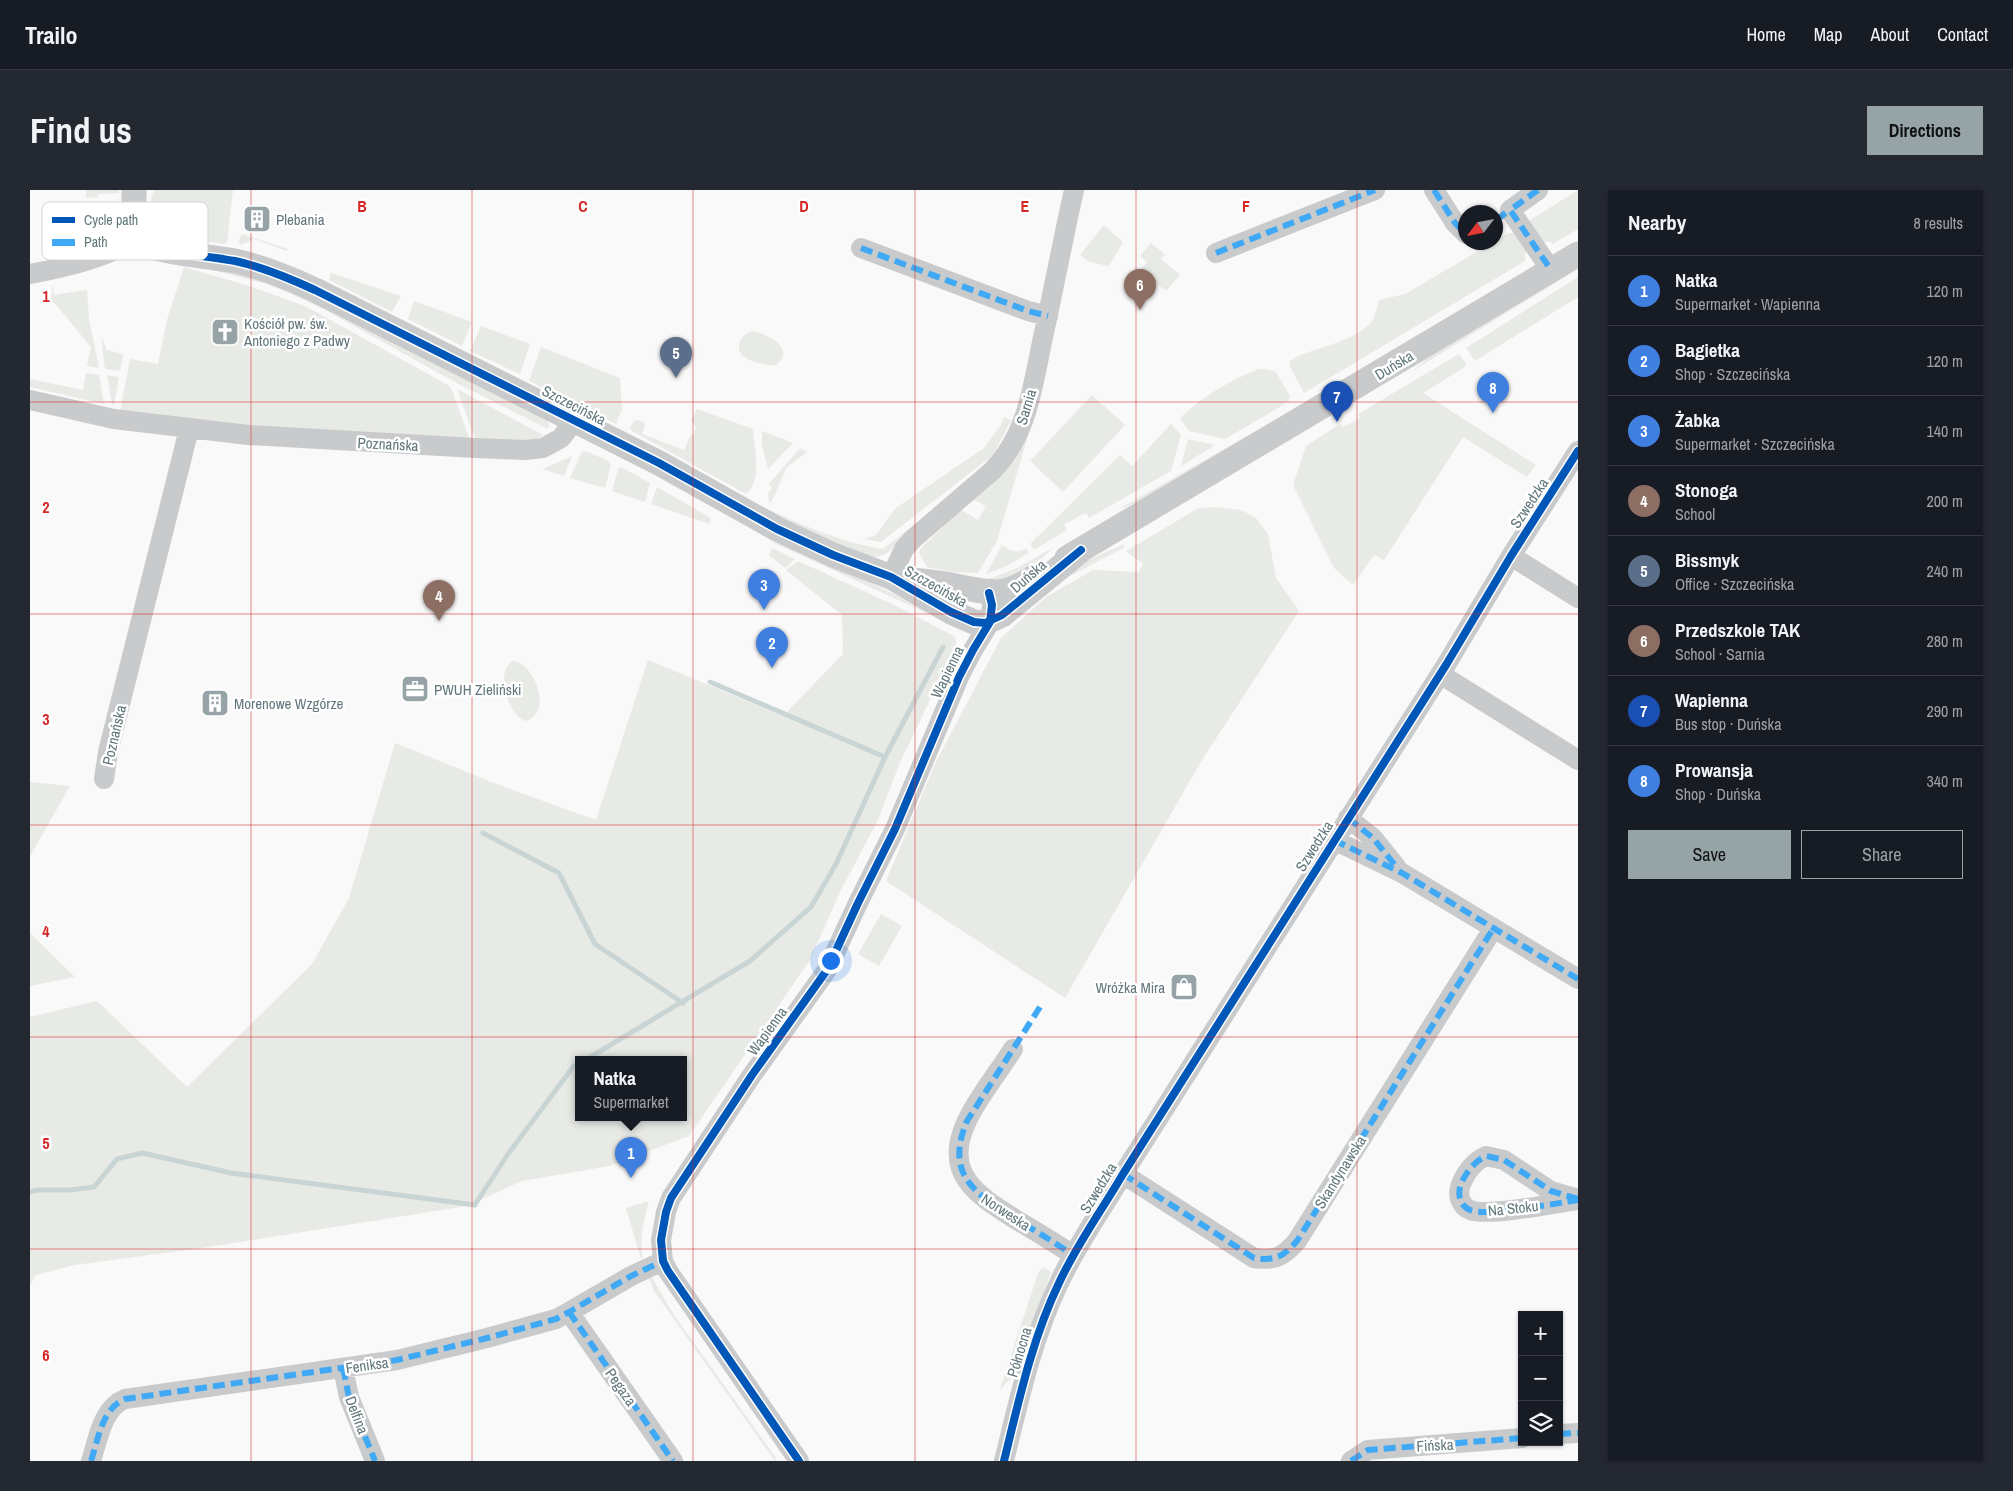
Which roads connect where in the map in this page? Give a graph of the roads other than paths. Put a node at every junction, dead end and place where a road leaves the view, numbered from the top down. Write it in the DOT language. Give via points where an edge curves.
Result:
graph roads {
  1 [pos="1074,190"];
  2 [pos="1376,190"];
  3 [pos="1434,190"];
  4 [pos="1538,190"];
  5 [pos="1503,215"];
  6 [pos="1458,226"];
  7 [pos="861,248"];
  8 [pos="1216,253"];
  9 [pos="1578,254"];
  10 [pos="208,258"];
  11 [pos="92,260"];
  12 [pos="1551,270"];
  13 [pos="30,274"];
  14 [pos="1048,316"];
  15 [pos="30,400"];
  16 [pos="576,420"];
  17 [pos="189,428"];
  18 [pos="1578,451"];
  19 [pos="1081,550"];
  20 [pos="1511,556"];
  21 [pos="891,577"];
  22 [pos="989,593"];
  23 [pos="1578,598"];
  24 [pos="990,622"];
  25 [pos="1440,674"];
  26 [pos="1578,760"];
  27 [pos="104,779"];
  28 [pos="1348,818"];
  29 [pos="1334,840"];
  30 [pos="1402,873"];
  31 [pos="1493,928"];
  32 [pos="1578,979"];
  33 [pos="1013,1049"];
  34 [pos="1123,1174"];
  35 [pos="1578,1200"];
  36 [pos="1073,1256"];
  37 [pos="663,1260"];
  38 [pos="570,1312"];
  39 [pos="343,1368"];
  40 [pos="1578,1433"];
  41 [pos="1563,1434"];
  42 [pos="1518,1438"];
  43 [pos="92,1461"];
  44 [pos="375,1461"];
  45 [pos="673,1461"];
  46 [pos="799,1461"];
  47 [pos="1004,1461"];
  48 [pos="1351,1461"];
  1 -- 14 [label="street, Sarnia"];
  2 -- 8 [label="street"];
  3 -- 6 [label="street"];
  4 -- 5 [label="street"];
  5 -- 12 [label="street"];
  7 -- 14 [label="street"];
  9 -- 12 [label="street, Duńska"];
  10 -- 16 [label="street, Szczecińska" via="237,262 286,277"];
  11 -- 13 [label="street"];
  12 -- 19 [label="street, Duńska"];
  14 -- 21 [label="street, Sarnia" via="1024,420 1008,452 992,471 912,539"];
  15 -- 17 [label="street, Poznańska" via="114,418"];
  16 -- 17 [label="street, Poznańska" via="561,438 550,445 526,450 272,438"];
  16 -- 21 [label="street, Szczecińska" via="801,541"];
  17 -- 27 [label="street, Poznańska"];
  18 -- 20 [label="street, Szwedzka"];
  19 -- 22 [label="street, Duńska" via="1021,585"];
  19 -- 24 [label="street, Duńska" via="1012,608"];
  20 -- 23 [label="street"];
  20 -- 25 [label="street, Szwedzka"];
  21 -- 22 [label="street, Szczecińska"];
  21 -- 24 [label="street, Szczecińska" via="952,612 974,622"];
  22 -- 24 [label="street" via="992,606"];
  24 -- 37 [label="street, Wapienna" via="958,677 895,829 827,970 752,1075 671,1198 662,1228"];
  25 -- 26 [label="street"];
  25 -- 28 [label="street, Szwedzka"];
  28 -- 29 [label="street, Szwedzka"];
  28 -- 30 [label="street" via="1373,838"];
  29 -- 30 [label="street"];
  29 -- 34 [label="street, Szwedzka"];
  30 -- 31 [label="street"];
  31 -- 32 [label="street"];
  31 -- 34 [label="street, Skandynawska" via="1297,1241 1287,1252 1267,1260 1254,1258"];
  33 -- 36 [label="street, Norweska" via="967,1121 959,1146 961,1166 969,1185 984,1199"];
  34 -- 36 [label="street, Szwedzka"];
  35 -- 35 [label="street, Na Stoku" via="1551,1191 1504,1160 1486,1156 1472,1166 1458,1194 1462,1204 1470,1210 1482,1212"];
  36 -- 47 [label="street, Północna" via="1037,1337"];
  37 -- 38 [label="street, Feniksa"];
  37 -- 46 [label="street, Wapienna" via="691,1306"];
  38 -- 39 [label="street, Feniksa" via="556,1319 448,1348"];
  38 -- 45 [label="street, Pegaza"];
  39 -- 43 [label="street, Feniksa" via="125,1399 108,1412"];
  39 -- 44 [label="street, Delfina" via="349,1397"];
  40 -- 41 [label="street"];
  42 -- 48 [label="street, Fińska" via="1368,1450"];
}
